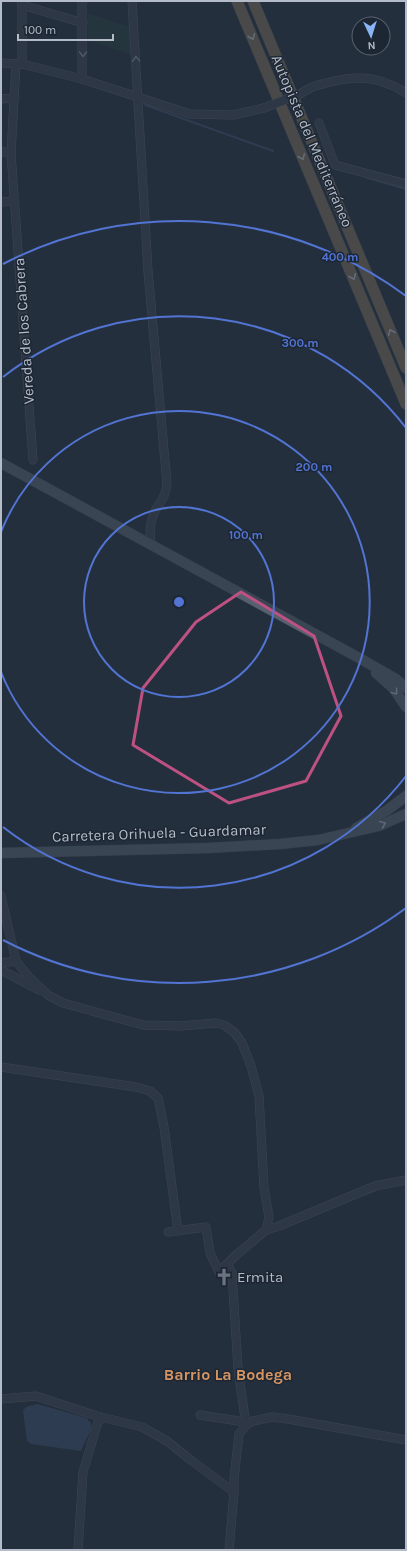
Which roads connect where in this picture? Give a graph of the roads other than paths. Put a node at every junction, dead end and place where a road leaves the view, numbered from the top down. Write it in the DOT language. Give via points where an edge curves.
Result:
graph roads {
  1 [pos="82,1"];
  2 [pos="132,1"];
  3 [pos="237,1"];
  4 [pos="253,1"];
  5 [pos="22,3"];
  6 [pos="83,23"];
  7 [pos="1,63"];
  8 [pos="19,64"];
  9 [pos="82,80"];
  10 [pos="406,93"];
  11 [pos="15,98"];
  12 [pos="139,98"];
  13 [pos="1,99"];
  14 [pos="319,123"];
  15 [pos="1,152"];
  16 [pos="11,152"];
  17 [pos="406,184"];
  18 [pos="1,202"];
  19 [pos="15,202"];
  20 [pos="406,368"];
  21 [pos="406,404"];
  22 [pos="33,460"];
  23 [pos="1,463"];
  24 [pos="150,544"];
  25 [pos="362,659"];
  26 [pos="406,688"];
  27 [pos="406,707"];
  28 [pos="406,796"];
  29 [pos="406,814"];
  30 [pos="318,840"];
  31 [pos="1,853"];
  32 [pos="1,896"];
  33 [pos="16,961"];
  34 [pos="1,963"];
  35 [pos="1,970"];
  36 [pos="48,995"];
  37 [pos="1,1067"];
  38 [pos="406,1180"];
  39 [pos="266,1230"];
  40 [pos="178,1231"];
  41 [pos="168,1232"];
  42 [pos="227,1264"];
  43 [pos="1,1399"];
  44 [pos="200,1415"];
  45 [pos="101,1417"];
  46 [pos="246,1423"];
  47 [pos="406,1440"];
  48 [pos="234,1492"];
  49 [pos="78,1550"];
  50 [pos="229,1550"];
  1 -- 6 [label="street"];
  12 -- 2 [label="street, one-way"];
  3 -- 21 [label="highway, Autopista del Mediterráneo, one-way"];
  20 -- 4 [label="highway, Autopista del Mediterráneo, one-way"];
  5 -- 6 [label="street"];
  5 -- 8 [label="street, Vereda de los Cabrera"];
  6 -- 9 [label="street, one-way"];
  7 -- 8 [label="street"];
  8 -- 9 [label="street"];
  8 -- 11 [label="street, Vereda de los Cabrera"];
  9 -- 12 [label="street"];
  10 -- 12 [label="street, bridge" via="388,83 353,77 334,80 264,108 233,115 190,114"];
  11 -- 13 [label="street"];
  11 -- 16 [label="street, Vereda de los Cabrera"];
  12 -- 24 [label="street" via="148,270 167,484 166,494 150,524"];
  14 -- 17 [label="street" via="335,165"];
  15 -- 16 [label="street"];
  16 -- 19 [label="street, Vereda de los Cabrera"];
  18 -- 19 [label="street"];
  19 -- 22 [label="street, Vereda de los Cabrera"];
  23 -- 24 [label="main road"];
  24 -- 25 [label="main road"];
  25 -- 26 [label="main road" via="396,679"];
  25 -- 27 [label="main road, one-way" via="394,689"];
  28 -- 30 [label="main road, Carretera Orihuela - Guardamar" via="372,820 351,830"];
  30 -- 29 [label="main road, Carretera Orihuela - Guardamar, one-way" via="379,826"];
  30 -- 31 [label="main road, Carretera Orihuela - Guardamar" via="208,848"];
  32 -- 33 [label="street"];
  33 -- 34 [label="street"];
  33 -- 36 [label="street"];
  35 -- 36 [label="street"];
  36 -- 39 [label="street" via="63,1003 143,1025 180,1026 216,1023 234,1032 242,1043 251,1066 259,1096 264,1188 269,1217"];
  37 -- 40 [label="street" via="136,1087 150,1091 158,1098"];
  38 -- 39 [label="street" via="375,1186"];
  39 -- 42 [label="street"];
  40 -- 41 [label="street"];
  40 -- 42 [label="street" via="206,1227 210,1253 219,1272"];
  42 -- 46 [label="street" via="232,1273 238,1369"];
  43 -- 45 [label="street" via="36,1396"];
  44 -- 46 [label="street"];
  45 -- 48 [label="street" via="142,1427 167,1441"];
  45 -- 49 [label="street" via="83,1472"];
  46 -- 47 [label="street" via="260,1419 288,1419"];
  46 -- 48 [label="street" via="239,1434"];
  48 -- 50 [label="street"];
}
